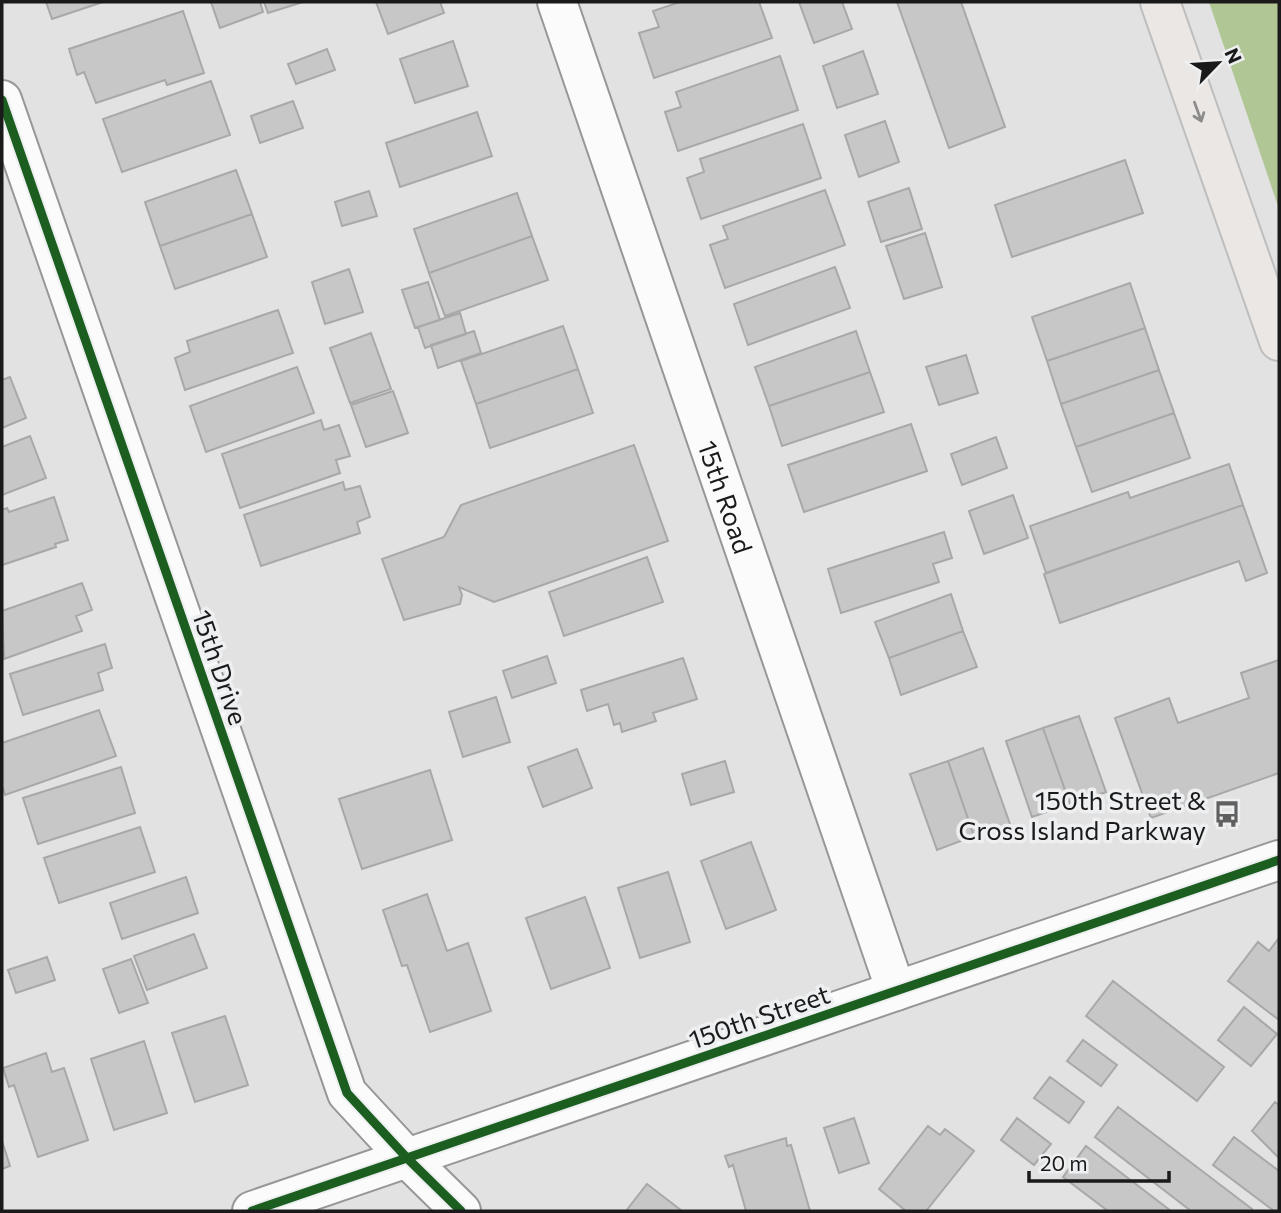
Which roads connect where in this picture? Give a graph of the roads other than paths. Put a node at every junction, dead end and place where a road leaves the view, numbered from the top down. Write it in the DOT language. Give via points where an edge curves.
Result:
graph roads {
  1 [pos="557,2"];
  2 [pos="1160,2"];
  3 [pos="2,100"];
  4 [pos="1279,341"];
  5 [pos="1279,860"];
  6 [pos="897,991"];
  7 [pos="407,1158"];
  8 [pos="252,1211"];
  9 [pos="461,1211"];
  1 -- 6 [label="street, 15th Road"];
  2 -- 4 [label="main road, one-way"];
  3 -- 7 [label="street, 15th Drive" via="347,1093"];
  5 -- 6 [label="street, 150th Street"];
  6 -- 7 [label="street, 150th Street"];
  7 -- 8 [label="street, 150th Street"];
  7 -- 9 [label="street, 15th Drive"];
}
